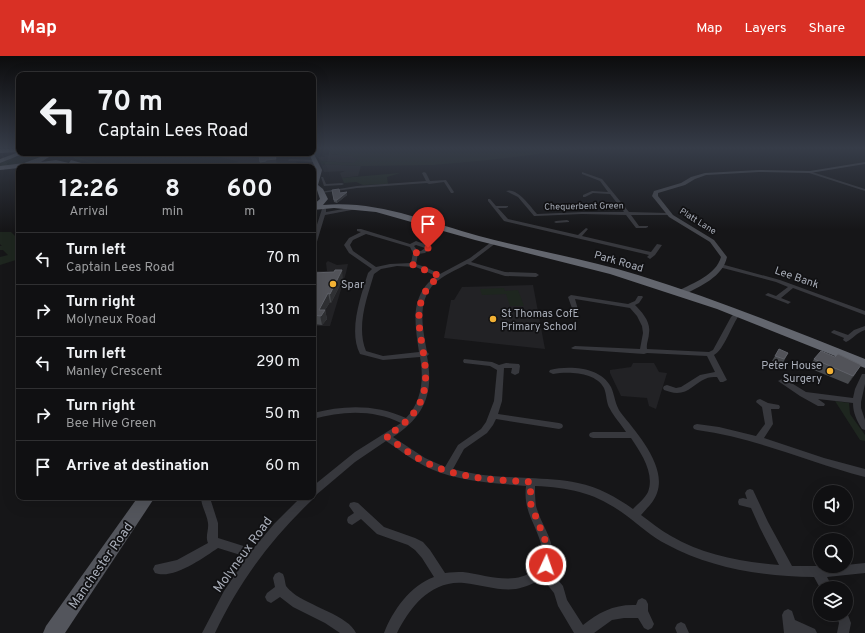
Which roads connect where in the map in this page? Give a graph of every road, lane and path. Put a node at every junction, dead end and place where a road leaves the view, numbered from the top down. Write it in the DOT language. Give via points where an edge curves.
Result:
graph roads {
  1 [pos="426,176"];
  2 [pos="589,176"];
  3 [pos="699,176"];
  4 [pos="822,176"];
  5 [pos="316,180"];
  6 [pos="429,182"];
  7 [pos="344,184"];
  8 [pos="336,187"];
  9 [pos="865,190"];
  10 [pos="452,192"];
  11 [pos="508,192"];
  12 [pos="612,192"];
  13 [pos="323,194"];
  14 [pos="584,196"];
  15 [pos="489,200"];
  16 [pos="316,206"];
  17 [pos="341,206"];
  18 [pos="495,207"];
  19 [pos="506,207"];
  20 [pos="316,208"];
  21 [pos="359,208"];
  22 [pos="627,213"];
  23 [pos="555,214"];
  24 [pos="668,214"];
  25 [pos="536,215"];
  26 [pos="523,224"];
  27 [pos="646,227"];
  28 [pos="359,230"];
  29 [pos="553,230"];
  30 [pos="316,231"];
  31 [pos="587,231"];
  32 [pos="366,232"];
  33 [pos="580,236"];
  34 [pos="494,242"];
  35 [pos="411,245"];
  36 [pos="659,245"];
  37 [pos="416,253"];
  38 [pos="466,262"];
  39 [pos="413,265"];
  40 [pos="721,266"];
  41 [pos="375,268"];
  42 [pos="536,275"];
  43 [pos="440,276"];
  44 [pos="792,286"];
  45 [pos="681,293"];
  46 [pos="768,295"];
  47 [pos="640,297"];
  48 [pos="777,298"];
  49 [pos="788,302"];
  50 [pos="630,305"];
  51 [pos="576,313"];
  52 [pos="865,313"];
  53 [pos="737,314"];
  54 [pos="865,328"];
  55 [pos="834,332"];
  56 [pos="578,347"];
  57 [pos="644,352"];
  58 [pos="425,354"];
  59 [pos="710,354"];
  60 [pos="467,361"];
  61 [pos="865,364"];
  62 [pos="499,367"];
  63 [pos="552,372"];
  64 [pos="516,373"];
  65 [pos="865,376"];
  66 [pos="782,381"];
  67 [pos="667,388"];
  68 [pos="803,394"];
  69 [pos="856,401"];
  70 [pos="821,404"];
  71 [pos="776,407"];
  72 [pos="316,415"];
  73 [pos="494,416"];
  74 [pos="407,422"];
  75 [pos="559,426"];
  76 [pos="697,427"];
  77 [pos="865,427"];
  78 [pos="726,430"];
  79 [pos="598,433"];
  80 [pos="633,435"];
  81 [pos="386,436"];
  82 [pos="731,439"];
  83 [pos="760,439"];
  84 [pos="447,471"];
  85 [pos="865,473"];
  86 [pos="531,482"];
  87 [pos="316,490"];
  88 [pos="145,500"];
  89 [pos="207,500"];
  90 [pos="305,500"];
  91 [pos="749,500"];
  92 [pos="634,515"];
  93 [pos="352,520"];
  94 [pos="217,544"];
  95 [pos="256,555"];
  96 [pos="865,568"];
  97 [pos="159,569"];
  98 [pos="853,569"];
  99 [pos="542,570"];
  100 [pos="788,570"];
  101 [pos="813,572"];
  102 [pos="442,579"];
  103 [pos="271,597"];
  104 [pos="844,621"];
  105 [pos="648,624"];
  106 [pos="789,624"];
  107 [pos="53,633"];
  108 [pos="208,633"];
  109 [pos="350,633"];
  110 [pos="390,633"];
  111 [pos="581,633"];
  112 [pos="584,633"];
  113 [pos="811,633"];
  114 [pos="843,633"];
  1 -- 6 [label="street"];
  2 -- 12 [label="street" via="601,180"];
  3 -- 24 [label="street, Platt Lane" via="655,193"];
  4 -- 9 [label="street"];
  5 -- 8 [label="street" via="324,185"];
  5 -- 13 [label="highway, Park Road"];
  6 -- 8 [label="street"];
  6 -- 10 [label="street" via="445,181"];
  7 -- 8 [label="street"];
  8 -- 13 [label="street"];
  11 -- 25 [label="street, Chequerbent Green" via="519,196"];
  12 -- 14 [label="street" via="592,192"];
  12 -- 22 [label="street"];
  13 -- 16 [label="highway" via="323,202"];
  13 -- 17 [label="highway, Park Road" via="328,202"];
  15 -- 18 [label="street"];
  17 -- 20 [label="highway, Park Road"];
  17 -- 21 [label="highway, Park Road"];
  18 -- 19 [label="street"];
  18 -- 26 [label="street" via="504,219"];
  21 -- 30 [label="street, Park Road" via="323,212"];
  21 -- 34 [label="highway, Park Road" via="394,213"];
  22 -- 23 [label="street, Chequerbent Green"];
  22 -- 24 [label="street, Chequerbent Green"];
  22 -- 27 [label="street" via="638,227"];
  23 -- 25 [label="street, Chequerbent Green"];
  23 -- 29 [label="street" via="561,222"];
  24 -- 40 [label="street, Platt Lane" via="715,245 724,256"];
  25 -- 26 [label="street"];
  26 -- 29 [label="street"];
  28 -- 32 [label="street"];
  29 -- 33 [label="street"];
  31 -- 33 [label="street"];
  32 -- 35 [label="street"];
  32 -- 41 [label="street" via="348,241 347,246 351,252"];
  33 -- 36 [label="street" via="651,256"];
  34 -- 38 [label="street"];
  34 -- 45 [label="highway, Park Road" via="589,265"];
  35 -- 37 [label="street"];
  35 -- 37 [label="street" via="415,243 428,247 423,252"];
  37 -- 39 [label="street"];
  38 -- 42 [label="street" via="505,274"];
  38 -- 43 [label="street"];
  39 -- 41 [label="street"];
  39 -- 43 [label="street"];
  40 -- 44 [label="street, Lee Bank"];
  40 -- 45 [label="street"];
  41 -- 58 [label="street" via="370,274 360,314 362,352 383,358"];
  43 -- 58 [label="street" via="427,288 419,307 418,323"];
  44 -- 48 [label="street"];
  44 -- 52 [label="street, Lee Bank"];
  45 -- 53 [label="highway, Park Road"];
  46 -- 48 [label="street"];
  47 -- 50 [label="street" via="637,302"];
  48 -- 49 [label="street"];
  50 -- 51 [label="street" via="571,297"];
  50 -- 57 [label="street" via="646,326 642,345"];
  53 -- 59 [label="street" via="716,351"];
  53 -- 61 [label="highway, Park Road"];
  54 -- 55 [label="street" via="847,338"];
  56 -- 57 [label="street"];
  57 -- 59 [label="street"];
  58 -- 74 [label="street" via="423,398 415,414"];
  59 -- 67 [label="street" via="722,377 704,374 684,390"];
  60 -- 62 [label="street"];
  62 -- 64 [label="street" via="516,366"];
  62 -- 73 [label="street" via="501,371"];
  63 -- 80 [label="street" via="576,371 593,375 603,382 608,388 612,406"];
  65 -- 69 [label="street"];
  66 -- 68 [label="street"];
  68 -- 69 [label="street"];
  68 -- 70 [label="street"];
  69 -- 77 [label="street"];
  71 -- 83 [label="street" via="763,404 769,424"];
  72 -- 74 [label="street" via="353,410 392,414"];
  73 -- 75 [label="street"];
  73 -- 84 [label="street" via="488,428 461,447"];
  74 -- 81 [label="street"];
  76 -- 78 [label="street"];
  78 -- 82 [label="street"];
  78 -- 83 [label="street"];
  79 -- 80 [label="street"];
  80 -- 92 [label="street" via="649,459 653,484 649,498"];
  81 -- 84 [label="street" via="425,462"];
  81 -- 87 [label="street"];
  83 -- 85 [label="street"];
  84 -- 86 [label="street" via="482,478"];
  86 -- 92 [label="street" via="585,488 616,501"];
  86 -- 99 [label="street" via="530,502 548,552 546,565"];
  88 -- 107 [label="main road, Manchester Road"];
  89 -- 94 [label="street" via="213,523 212,540"];
  90 -- 95 [label="street, Molyneux Road" via="269,537"];
  91 -- 100 [label="street"];
  92 -- 100 [label="street" via="657,534 695,552 738,564"];
  93 -- 102 [label="street" via="358,510 387,534 419,546"];
  94 -- 95 [label="street"];
  94 -- 97 [label="street" via="176,566"];
  95 -- 108 [label="street, Molyneux Road" via="237,581"];
  96 -- 98 [label="street"];
  99 -- 102 [label="street" via="530,579 504,584 462,577"];
  99 -- 111 [label="street" via="559,590 562,602"];
  100 -- 101 [label="street"];
  102 -- 110 [label="street" via="412,599 402,610"];
  103 -- 109 [label="street" via="280,584 290,599 301,607 327,617"];
  104 -- 114 [label="street"];
  105 -- 112 [label="street" via="642,608 604,616"];
  106 -- 113 [label="street"];
}
